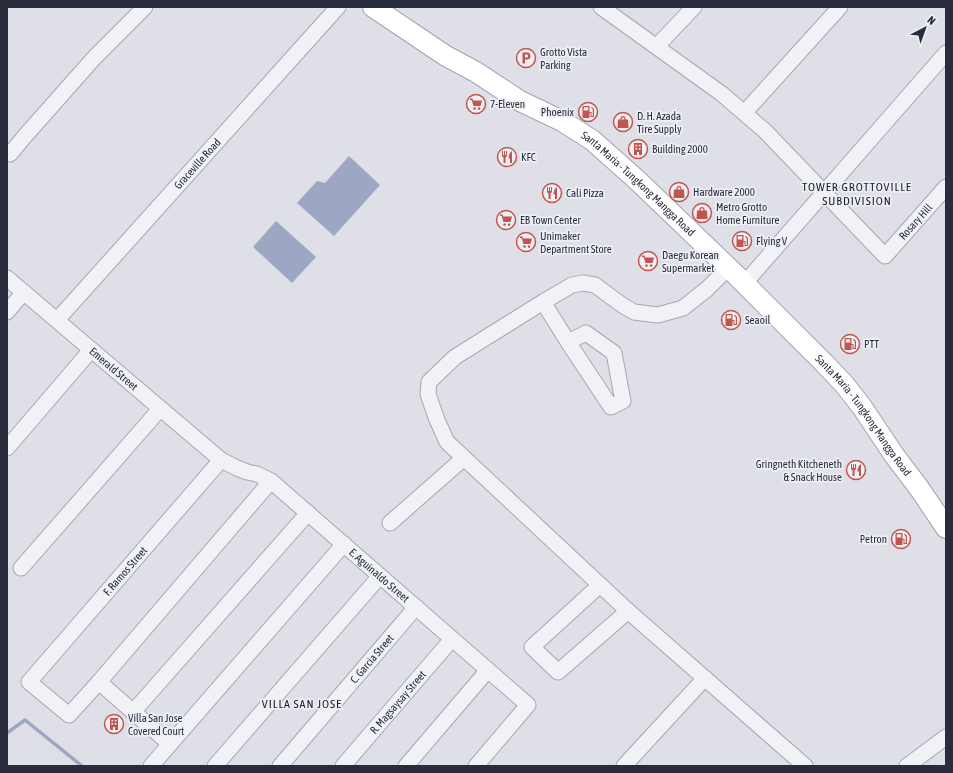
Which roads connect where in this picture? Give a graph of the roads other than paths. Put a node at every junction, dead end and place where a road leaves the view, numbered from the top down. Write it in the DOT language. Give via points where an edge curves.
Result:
graph roads {
  1 [pos="145,7"];
  2 [pos="338,7"];
  3 [pos="373,7"];
  4 [pos="601,7"];
  5 [pos="694,7"];
  6 [pos="840,7"];
  7 [pos="657,46"];
  8 [pos="946,53"];
  9 [pos="745,112"];
  10 [pos="10,154"];
  11 [pos="946,187"];
  12 [pos="824,193"];
  13 [pos="728,268"];
  14 [pos="7,278"];
  15 [pos="744,284"];
  16 [pos="24,292"];
  17 [pos="543,302"];
  18 [pos="7,312"];
  19 [pos="57,320"];
  20 [pos="568,342"];
  21 [pos="92,350"];
  22 [pos="160,409"];
  23 [pos="7,448"];
  24 [pos="464,458"];
  25 [pos="221,460"];
  26 [pos="271,481"];
  27 [pos="308,513"];
  28 [pos="390,523"];
  29 [pos="946,528"];
  30 [pos="344,544"];
  31 [pos="21,568"];
  32 [pos="380,576"];
  33 [pos="600,584"];
  34 [pos="416,607"];
  35 [pos="628,611"];
  36 [pos="452,638"];
  37 [pos="488,670"];
  38 [pos="705,678"];
  39 [pos="99,682"];
  40 [pos="133,712"];
  41 [pos="946,737"];
  42 [pos="170,744"];
  43 [pos="151,766"];
  44 [pos="215,766"];
  45 [pos="280,766"];
  46 [pos="343,766"];
  47 [pos="406,766"];
  48 [pos="476,766"];
  49 [pos="624,766"];
  50 [pos="805,766"];
  51 [pos="907,766"];
  1 -- 10 [label="street" via="94,58"];
  2 -- 19 [label="street, Graceville Road"];
  3 -- 13 [label="main road, Santa Maria - Tungkong Mangga Road" via="520,101 562,121 592,140"];
  4 -- 7 [label="street"];
  5 -- 7 [label="street"];
  6 -- 9 [label="street"];
  7 -- 9 [label="street"];
  8 -- 12 [label="street"];
  9 -- 12 [label="street"];
  11 -- 12 [label="street, Rosary Hill" via="885,256"];
  12 -- 15 [label="street"];
  13 -- 15 [label="main road, Santa Maria - Tungkong Mangga Road"];
  13 -- 17 [label="street" via="683,308 658,316 634,312 595,285 583,283 572,285"];
  14 -- 16 [label="street, Emerald Street"];
  15 -- 29 [label="main road, Santa Maria - Tungkong Mangga Road" via="844,384"];
  16 -- 18 [label="street"];
  16 -- 19 [label="street, Emerald Street"];
  17 -- 20 [label="street"];
  17 -- 24 [label="street" via="455,357 429,382 428,394 446,442"];
  19 -- 21 [label="street, Emerald Street"];
  20 -- 20 [label="street" via="611,407 623,401 614,353 586,333"];
  21 -- 22 [label="street, Emerald Street"];
  21 -- 23 [label="street"];
  22 -- 25 [label="street, Emerald Street"];
  22 -- 31 [label="street"];
  24 -- 28 [label="street"];
  24 -- 33 [label="street"];
  25 -- 26 [label="street, E. Aguinaldo Street"];
  25 -- 39 [label="street, F. Ramos Street" via="29,682 69,715"];
  26 -- 27 [label="street, E. Aguinaldo Street"];
  26 -- 39 [label="street"];
  27 -- 30 [label="street, E. Aguinaldo Street"];
  27 -- 40 [label="street"];
  30 -- 32 [label="street, E. Aguinaldo Street"];
  30 -- 42 [label="street"];
  32 -- 34 [label="street, E. Aguinaldo Street"];
  32 -- 44 [label="street"];
  33 -- 35 [label="street"];
  33 -- 35 [label="street" via="532,647 558,672"];
  34 -- 36 [label="street, E. Aguinaldo Street"];
  34 -- 45 [label="street, C. Garcia Street"];
  35 -- 38 [label="street"];
  36 -- 37 [label="street, E. Aguinaldo Street"];
  36 -- 46 [label="street, R. Magsaysay Street"];
  37 -- 47 [label="street"];
  37 -- 48 [label="street, E. Aguinaldo Street" via="528,705"];
  38 -- 49 [label="street"];
  38 -- 50 [label="street"];
  39 -- 40 [label="street"];
  40 -- 42 [label="street"];
  41 -- 51 [label="street"];
  42 -- 43 [label="street"];
}
